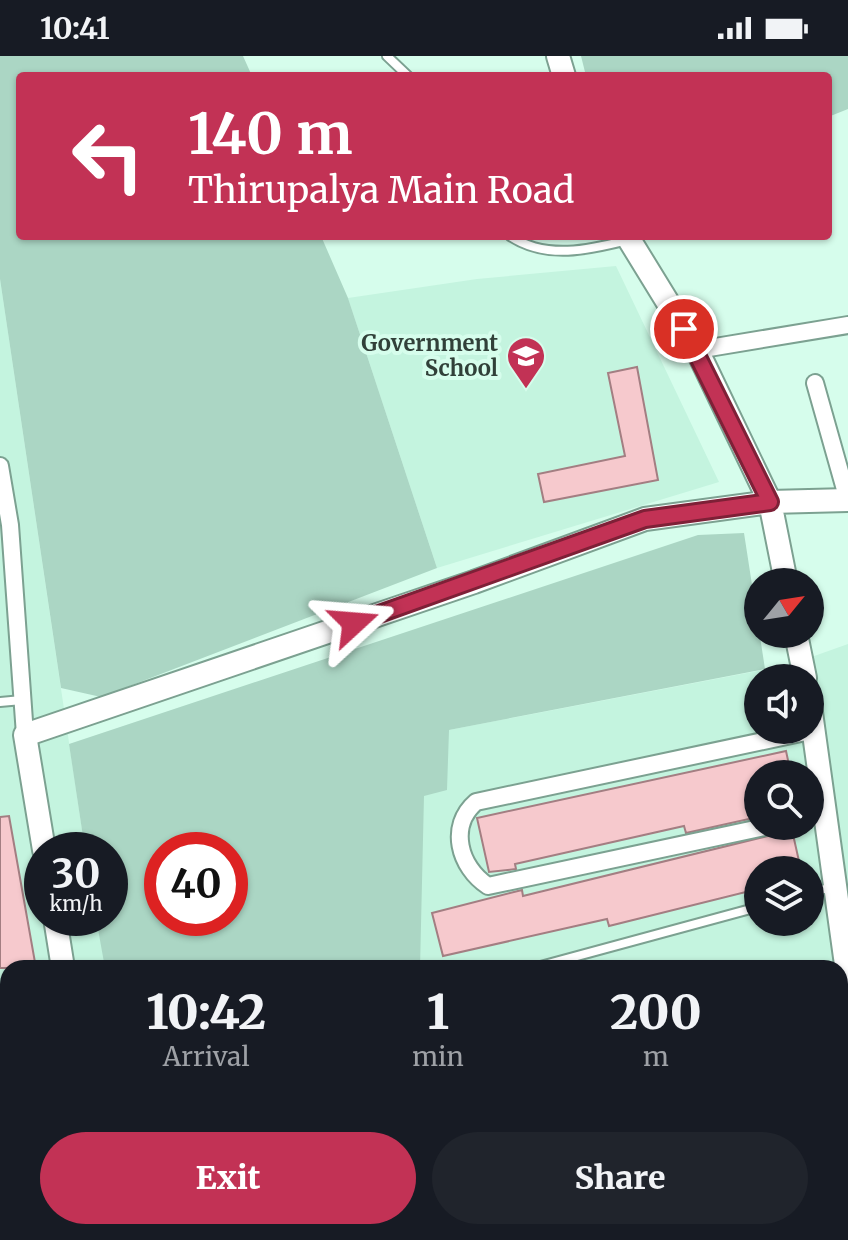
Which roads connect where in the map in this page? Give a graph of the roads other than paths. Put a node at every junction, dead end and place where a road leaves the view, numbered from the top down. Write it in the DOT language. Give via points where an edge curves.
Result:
graph roads {
  1 [pos="387,56"];
  2 [pos="399,72"];
  3 [pos="516,240"];
  4 [pos="620,240"];
  5 [pos="630,240"];
  6 [pos="848,325"];
  7 [pos="697,350"];
  8 [pos="815,383"];
  9 [pos="0,466"];
  10 [pos="848,500"];
  11 [pos="770,502"];
  12 [pos="5,523"];
  13 [pos="783,568"];
  14 [pos="23,700"];
  15 [pos="0,702"];
  16 [pos="25,735"];
  17 [pos="749,744"];
  18 [pos="744,831"];
  19 [pos="41,832"];
  20 [pos="824,835"];
  21 [pos="837,886"];
  22 [pos="824,889"];
  23 [pos="744,911"];
  24 [pos="58,936"];
  25 [pos="62,960"];
  26 [pos="563,960"];
  27 [pos="846,960"];
  1 -- 2 [label="lane"];
  3 -- 4 [label="lane" via="569,252"];
  5 -- 7 [label="street"];
  6 -- 7 [label="street"];
  7 -- 11 [label="street"];
  8 -- 10 [label="street"];
  9 -- 12 [label="street"];
  10 -- 11 [label="street"];
  11 -- 13 [label="street"];
  11 -- 16 [label="street" via="645,519"];
  12 -- 14 [label="street"];
  14 -- 15 [label="lane"];
  14 -- 16 [label="street"];
  16 -- 19 [label="street"];
  17 -- 18 [label="street" via="476,802 458,828 465,863 488,886"];
  20 -- 21 [label="street"];
  21 -- 22 [label="lane"];
  21 -- 27 [label="street"];
  23 -- 26 [label="lane"];
  24 -- 25 [label="street"];
}
